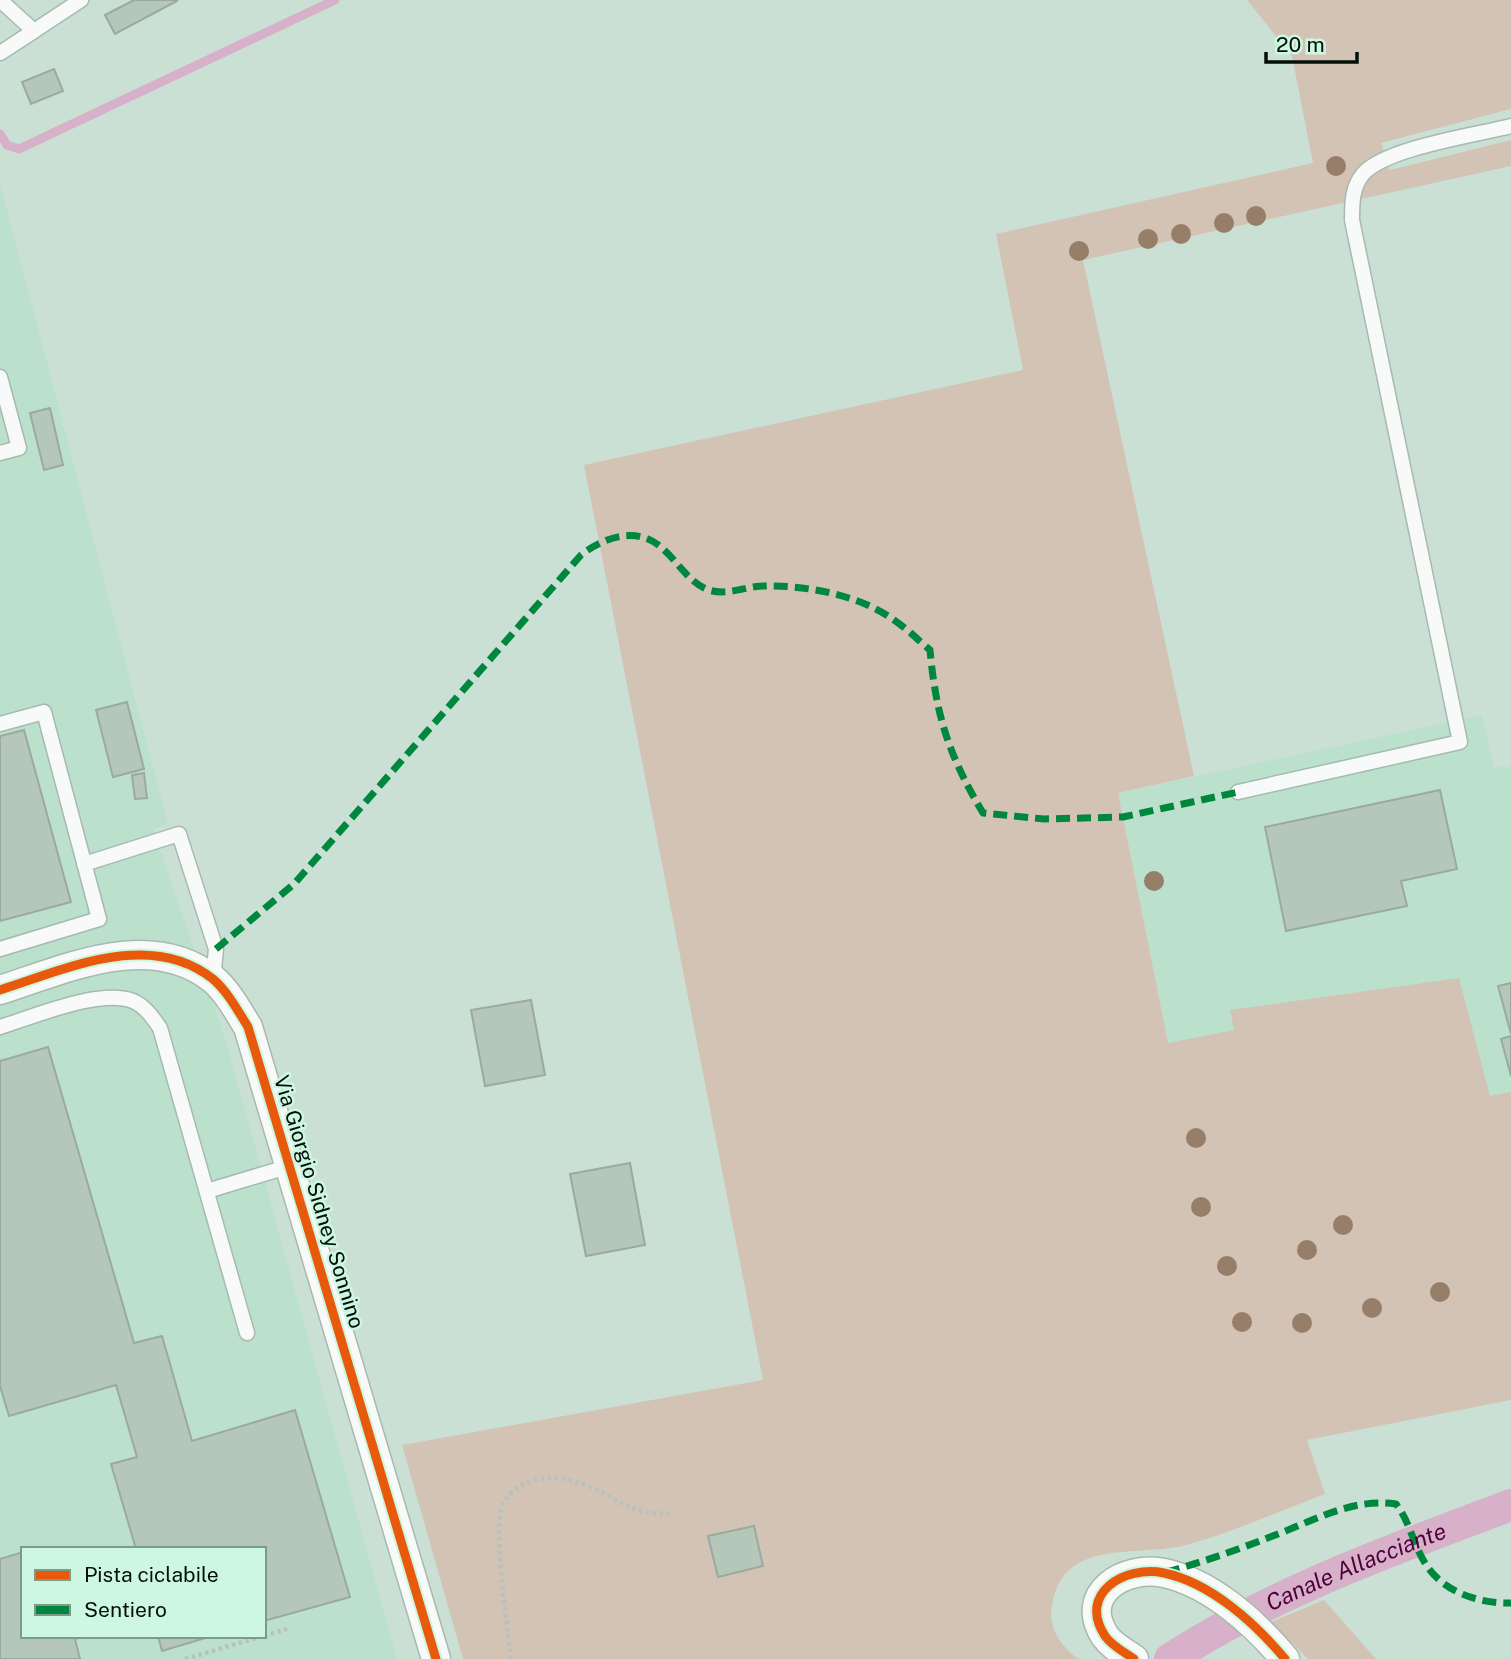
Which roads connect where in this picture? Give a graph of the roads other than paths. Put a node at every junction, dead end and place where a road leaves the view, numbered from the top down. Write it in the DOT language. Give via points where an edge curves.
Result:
graph roads {
  1 [pos="0,0"];
  2 [pos="80,0"];
  3 [pos="34,31"];
  4 [pos="0,53"];
  5 [pos="1511,126"];
  6 [pos="0,377"];
  7 [pos="0,453"];
  8 [pos="0,724"];
  9 [pos="1238,792"];
  10 [pos="84,864"];
  11 [pos="0,949"];
  12 [pos="213,979"];
  13 [pos="0,990"];
  14 [pos="0,1027"];
  15 [pos="290,1166"];
  16 [pos="207,1191"];
  17 [pos="247,1333"];
  18 [pos="436,1659"];
  19 [pos="1134,1659"];
  20 [pos="1285,1659"];
  1 -- 3 [label="lane"];
  2 -- 3 [label="lane"];
  3 -- 4 [label="lane"];
  5 -- 9 [label="lane" via="1385,157 1370,167 1356,186 1352,220 1460,742"];
  6 -- 7 [label="lane" via="19,448"];
  8 -- 10 [label="lane" via="44,712"];
  10 -- 11 [label="lane" via="99,919"];
  10 -- 12 [label="lane" via="179,834 216,949"];
  12 -- 13 [label="street, Via Giorgio Sidney Sonnino" via="180,961 150,954 98,959"];
  12 -- 15 [label="street, Via Giorgio Sidney Sonnino" via="248,1027"];
  14 -- 16 [label="lane" via="105,999 132,1001 147,1011 160,1028"];
  15 -- 16 [label="lane"];
  15 -- 18 [label="street, Via Giorgio Sidney Sonnino"];
  16 -- 17 [label="lane"];
  19 -- 20 [label="street" via="1111,1643 1099,1620 1101,1598 1119,1576 1135,1572 1163,1573 1189,1581 1258,1629"];
}
